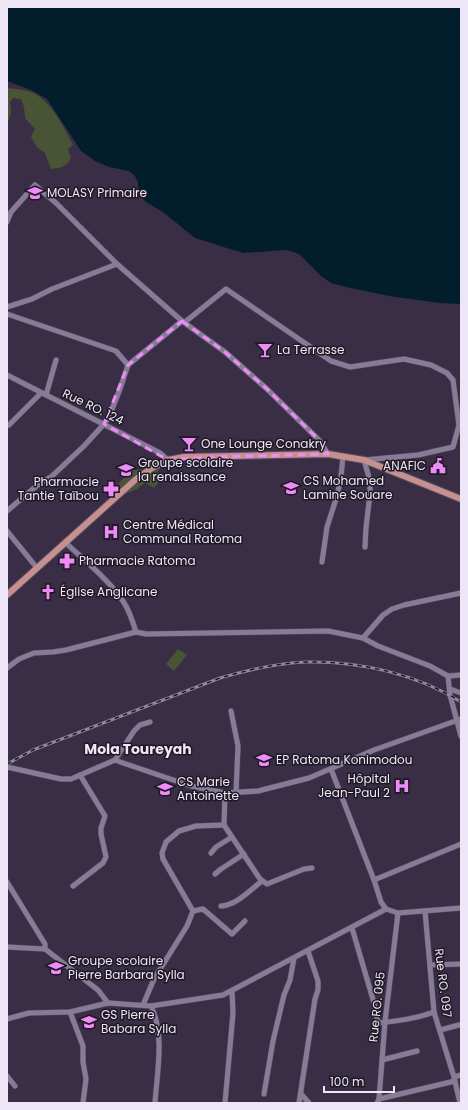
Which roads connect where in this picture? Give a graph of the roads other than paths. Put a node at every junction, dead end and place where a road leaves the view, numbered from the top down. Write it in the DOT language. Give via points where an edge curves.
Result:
graph roads {
  1 [pos="7,222"];
  2 [pos="117,264"];
  3 [pos="7,307"];
  4 [pos="7,314"];
  5 [pos="184,322"];
  6 [pos="56,360"];
  7 [pos="128,365"];
  8 [pos="7,375"];
  9 [pos="43,394"];
  10 [pos="104,424"];
  11 [pos="9,425"];
  12 [pos="461,444"];
  13 [pos="453,446"];
  14 [pos="328,454"];
  15 [pos="343,456"];
  16 [pos="168,460"];
  17 [pos="364,460"];
  18 [pos="461,499"];
  19 [pos="7,511"];
  20 [pos="7,530"];
  21 [pos="66,543"];
  22 [pos="365,547"];
  23 [pos="322,562"];
  24 [pos="37,568"];
  25 [pos="461,593"];
  26 [pos="7,595"];
  27 [pos="136,632"];
  28 [pos="363,638"];
  29 [pos="7,668"];
  30 [pos="461,675"];
  31 [pos="448,676"];
  32 [pos="450,689"];
  33 [pos="461,693"];
  34 [pos="231,711"];
  35 [pos="459,720"];
  36 [pos="150,722"];
  37 [pos="461,736"];
  38 [pos="115,760"];
  39 [pos="8,768"];
  40 [pos="331,769"];
  41 [pos="80,775"];
  42 [pos="225,793"];
  43 [pos="236,793"];
  44 [pos="224,825"];
  45 [pos="232,837"];
  46 [pos="461,844"];
  47 [pos="211,853"];
  48 [pos="244,854"];
  49 [pos="312,868"];
  50 [pos="215,874"];
  51 [pos="374,880"];
  52 [pos="262,881"];
  53 [pos="7,882"];
  54 [pos="73,886"];
  55 [pos="221,906"];
  56 [pos="461,908"];
  57 [pos="386,909"];
  58 [pos="193,910"];
  59 [pos="425,912"];
  60 [pos="398,914"];
  61 [pos="245,921"];
  62 [pos="352,928"];
  63 [pos="7,947"];
  64 [pos="45,948"];
  65 [pos="308,951"];
  66 [pos="294,958"];
  67 [pos="461,964"];
  68 [pos="430,965"];
  69 [pos="232,991"];
  70 [pos="108,1003"];
  71 [pos="142,1005"];
  72 [pos="151,1006"];
  73 [pos="70,1012"];
  74 [pos="434,1012"];
  75 [pos="7,1019"];
  76 [pos="384,1022"];
  77 [pos="459,1025"];
  78 [pos="440,1030"];
  79 [pos="418,1051"];
  80 [pos="382,1060"];
  81 [pos="461,1075"];
  82 [pos="7,1076"];
  83 [pos="454,1079"];
  84 [pos="15,1086"];
  85 [pos="264,1094"];
  86 [pos="301,1094"];
  87 [pos="378,1101"];
  88 [pos="83,1103"];
  89 [pos="155,1103"];
  90 [pos="225,1103"];
  91 [pos="299,1103"];
  92 [pos="309,1103"];
  93 [pos="460,1103"];
  1 -- 2 [label="street" via="10,212 35,185"];
  2 -- 3 [label="street"];
  2 -- 5 [label="street"];
  4 -- 7 [label="street" via="116,351"];
  5 -- 7 [label="street"];
  5 -- 13 [label="street" via="226,289 331,362 350,367 404,359 431,365 447,373 453,380 459,425"];
  5 -- 14 [label="street" via="225,352 267,389 320,441"];
  6 -- 9 [label="street"];
  7 -- 10 [label="street"];
  8 -- 9 [label="street, Rue RO. 124"];
  9 -- 10 [label="street, Rue RO. 124"];
  9 -- 11 [label="street"];
  10 -- 16 [label="street, Rue RO. 124" via="160,453"];
  10 -- 19 [label="street" via="51,477"];
  12 -- 13 [label="street"];
  13 -- 17 [label="street" via="418,455"];
  14 -- 15 [label="main road"];
  14 -- 16 [label="main road" via="184,457"];
  15 -- 17 [label="main road"];
  15 -- 23 [label="street" via="342,477 326,527"];
  16 -- 21 [label="main road" via="135,480"];
  17 -- 18 [label="main road"];
  17 -- 22 [label="street" via="370,481"];
  20 -- 24 [label="street"];
  21 -- 24 [label="main road"];
  21 -- 27 [label="street" via="123,601"];
  24 -- 26 [label="main road"];
  25 -- 28 [label="street" via="404,604 392,609"];
  27 -- 28 [label="street" via="146,634 328,631"];
  27 -- 29 [label="street" via="66,650 34,653 19,659"];
  28 -- 31 [label="street"];
  30 -- 31 [label="street"];
  31 -- 32 [label="street"];
  32 -- 33 [label="street"];
  32 -- 35 [label="street"];
  34 -- 43 [label="street" via="238,746"];
  35 -- 37 [label="street"];
  35 -- 40 [label="street" via="374,750"];
  36 -- 38 [label="street" via="134,730"];
  38 -- 41 [label="street"];
  38 -- 42 [label="street" via="191,786"];
  39 -- 41 [label="street" via="60,779 71,779"];
  40 -- 43 [label="street" via="309,778 258,791"];
  40 -- 51 [label="street"];
  41 -- 54 [label="street" via="105,816 101,834 106,857"];
  42 -- 43 [label="street"];
  42 -- 44 [label="street"];
  44 -- 45 [label="street"];
  44 -- 58 [label="street" via="196,826 179,831 166,842 162,853 163,859"];
  45 -- 47 [label="street"];
  45 -- 48 [label="street"];
  46 -- 51 [label="street"];
  48 -- 50 [label="street"];
  48 -- 52 [label="street"];
  49 -- 52 [label="street" via="267,884"];
  51 -- 57 [label="street" via="380,902"];
  52 -- 55 [label="street" via="247,894 226,906"];
  53 -- 64 [label="street"];
  56 -- 59 [label="street"];
  57 -- 60 [label="street"];
  57 -- 62 [label="street"];
  58 -- 61 [label="street" via="203,909 232,934"];
  58 -- 71 [label="street" via="187,926 154,979"];
  59 -- 60 [label="street"];
  59 -- 68 [label="street, Rue RO. 097"];
  60 -- 76 [label="street, Rue RO. 095"];
  62 -- 65 [label="street"];
  62 -- 76 [label="street" via="378,1023"];
  63 -- 64 [label="street"];
  64 -- 70 [label="street" via="98,990"];
  65 -- 66 [label="street"];
  65 -- 86 [label="street" via="318,981 318,990"];
  66 -- 69 [label="street"];
  66 -- 85 [label="street" via="273,1041"];
  67 -- 68 [label="street"];
  68 -- 74 [label="street, Rue RO. 097"];
  69 -- 72 [label="street" via="223,995"];
  69 -- 90 [label="street" via="233,1014"];
  70 -- 71 [label="street"];
  70 -- 73 [label="street"];
  71 -- 72 [label="street"];
  72 -- 89 [label="street" via="156,1016 159,1046"];
  73 -- 75 [label="street" via="29,1013"];
  73 -- 88 [label="street" via="83,1046 86,1079"];
  74 -- 76 [label="street"];
  74 -- 78 [label="street, Rue RO. 097"];
  76 -- 80 [label="street, Rue RO. 095"];
  77 -- 78 [label="street"];
  78 -- 83 [label="street, Rue RO. 097"];
  79 -- 80 [label="street"];
  80 -- 87 [label="street, Rue RO. 095"];
  81 -- 83 [label="street"];
  82 -- 84 [label="street"];
  83 -- 87 [label="street"];
  83 -- 93 [label="street, Rue RO. 097"];
  86 -- 91 [label="street"];
  86 -- 92 [label="street"];
}
